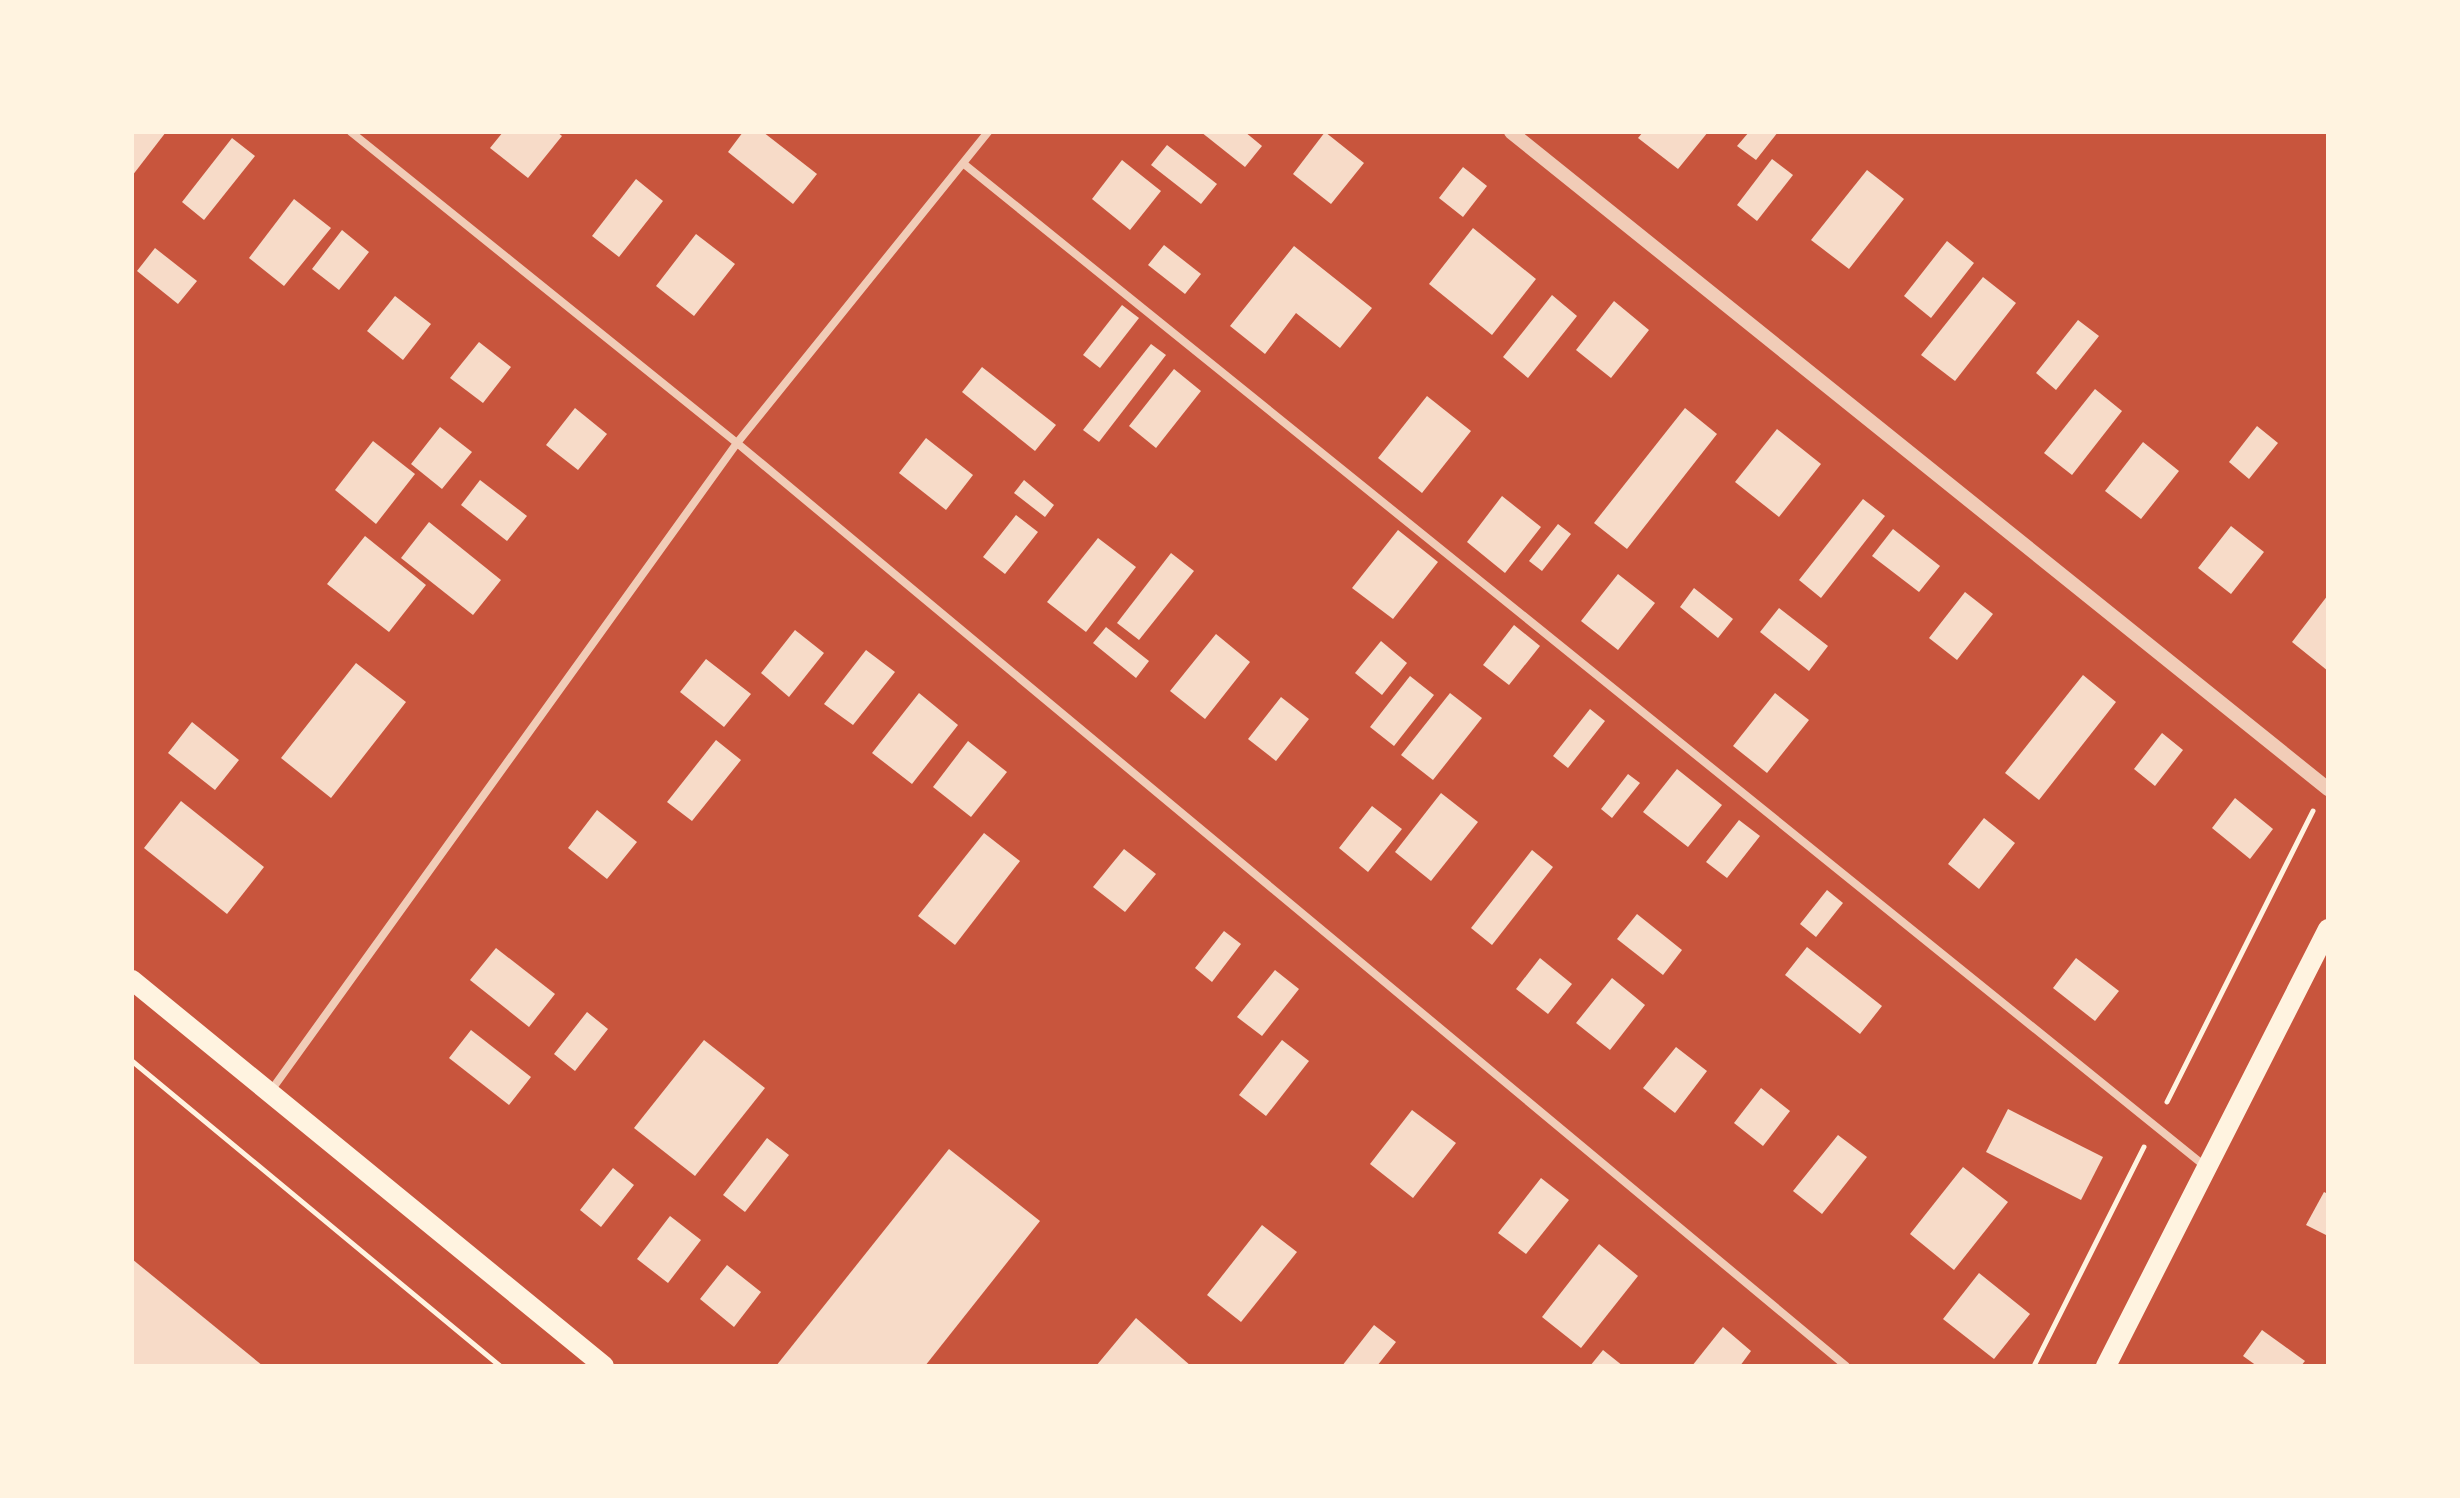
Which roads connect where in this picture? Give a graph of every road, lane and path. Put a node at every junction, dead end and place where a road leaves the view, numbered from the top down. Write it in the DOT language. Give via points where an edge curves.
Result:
graph roads {
  1 [pos="351,132"];
  2 [pos="988,132"];
  3 [pos="1511,132"];
  4 [pos="964,164"];
  5 [pos="737,443"];
  6 [pos="2327,788"];
  7 [pos="2328,929"];
  8 [pos="132,980"];
  9 [pos="132,1061"];
  10 [pos="270,1092"];
  11 [pos="2155,1126"];
  12 [pos="2207,1168"];
  13 [pos="500,1366"];
  14 [pos="604,1366"];
  15 [pos="1846,1366"];
  16 [pos="2034,1366"];
  17 [pos="2106,1366"];
  1 -- 5 [label="street"];
  2 -- 4 [label="street"];
  3 -- 6 [label="street"];
  4 -- 5 [label="street"];
  4 -- 11 [label="street"];
  5 -- 10 [label="street"];
  5 -- 15 [label="street"];
  6 -- 11 [label="path"];
  7 -- 12 [label="main road"];
  8 -- 10 [label="main road"];
  9 -- 13 [label="path"];
  10 -- 14 [label="main road"];
  11 -- 12 [label="street"];
  11 -- 16 [label="path"];
  12 -- 17 [label="main road"];
}
